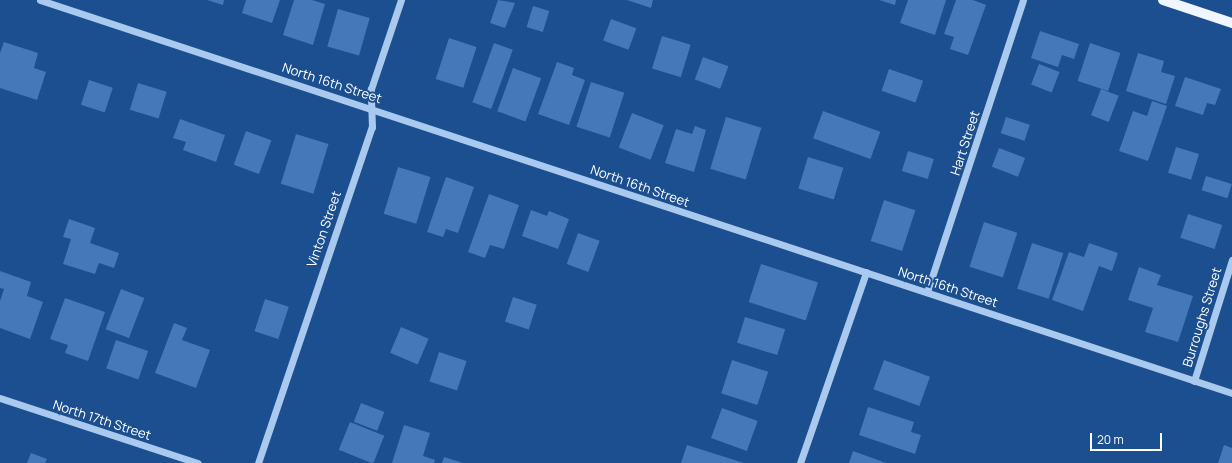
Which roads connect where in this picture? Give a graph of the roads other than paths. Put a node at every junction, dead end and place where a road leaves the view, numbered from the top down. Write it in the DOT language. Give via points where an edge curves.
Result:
graph roads {
  1 [pos="40,0"];
  2 [pos="401,0"];
  3 [pos="1023,0"];
  4 [pos="1163,0"];
  5 [pos="1232,24"];
  6 [pos="370,108"];
  7 [pos="1232,260"];
  8 [pos="866,272"];
  9 [pos="927,292"];
  10 [pos="1194,381"];
  11 [pos="1232,393"];
  12 [pos="0,398"];
  13 [pos="198,463"];
  14 [pos="258,463"];
  15 [pos="800,463"];
  1 -- 6 [label="street, North 16th Street"];
  2 -- 6 [label="street, Vinton Street" via="371,89"];
  3 -- 9 [label="street, Hart Street"];
  4 -- 5 [label="main road"];
  6 -- 8 [label="street, North 16th Street" via="680,213"];
  6 -- 14 [label="street, Vinton Street" via="372,127"];
  7 -- 10 [label="street, Burroughs Street"];
  8 -- 9 [label="street, North 16th Street"];
  8 -- 15 [label="street"];
  9 -- 10 [label="street, North 16th Street"];
  10 -- 11 [label="street, North 16th Street"];
  12 -- 13 [label="street, North 17th Street"];
}
